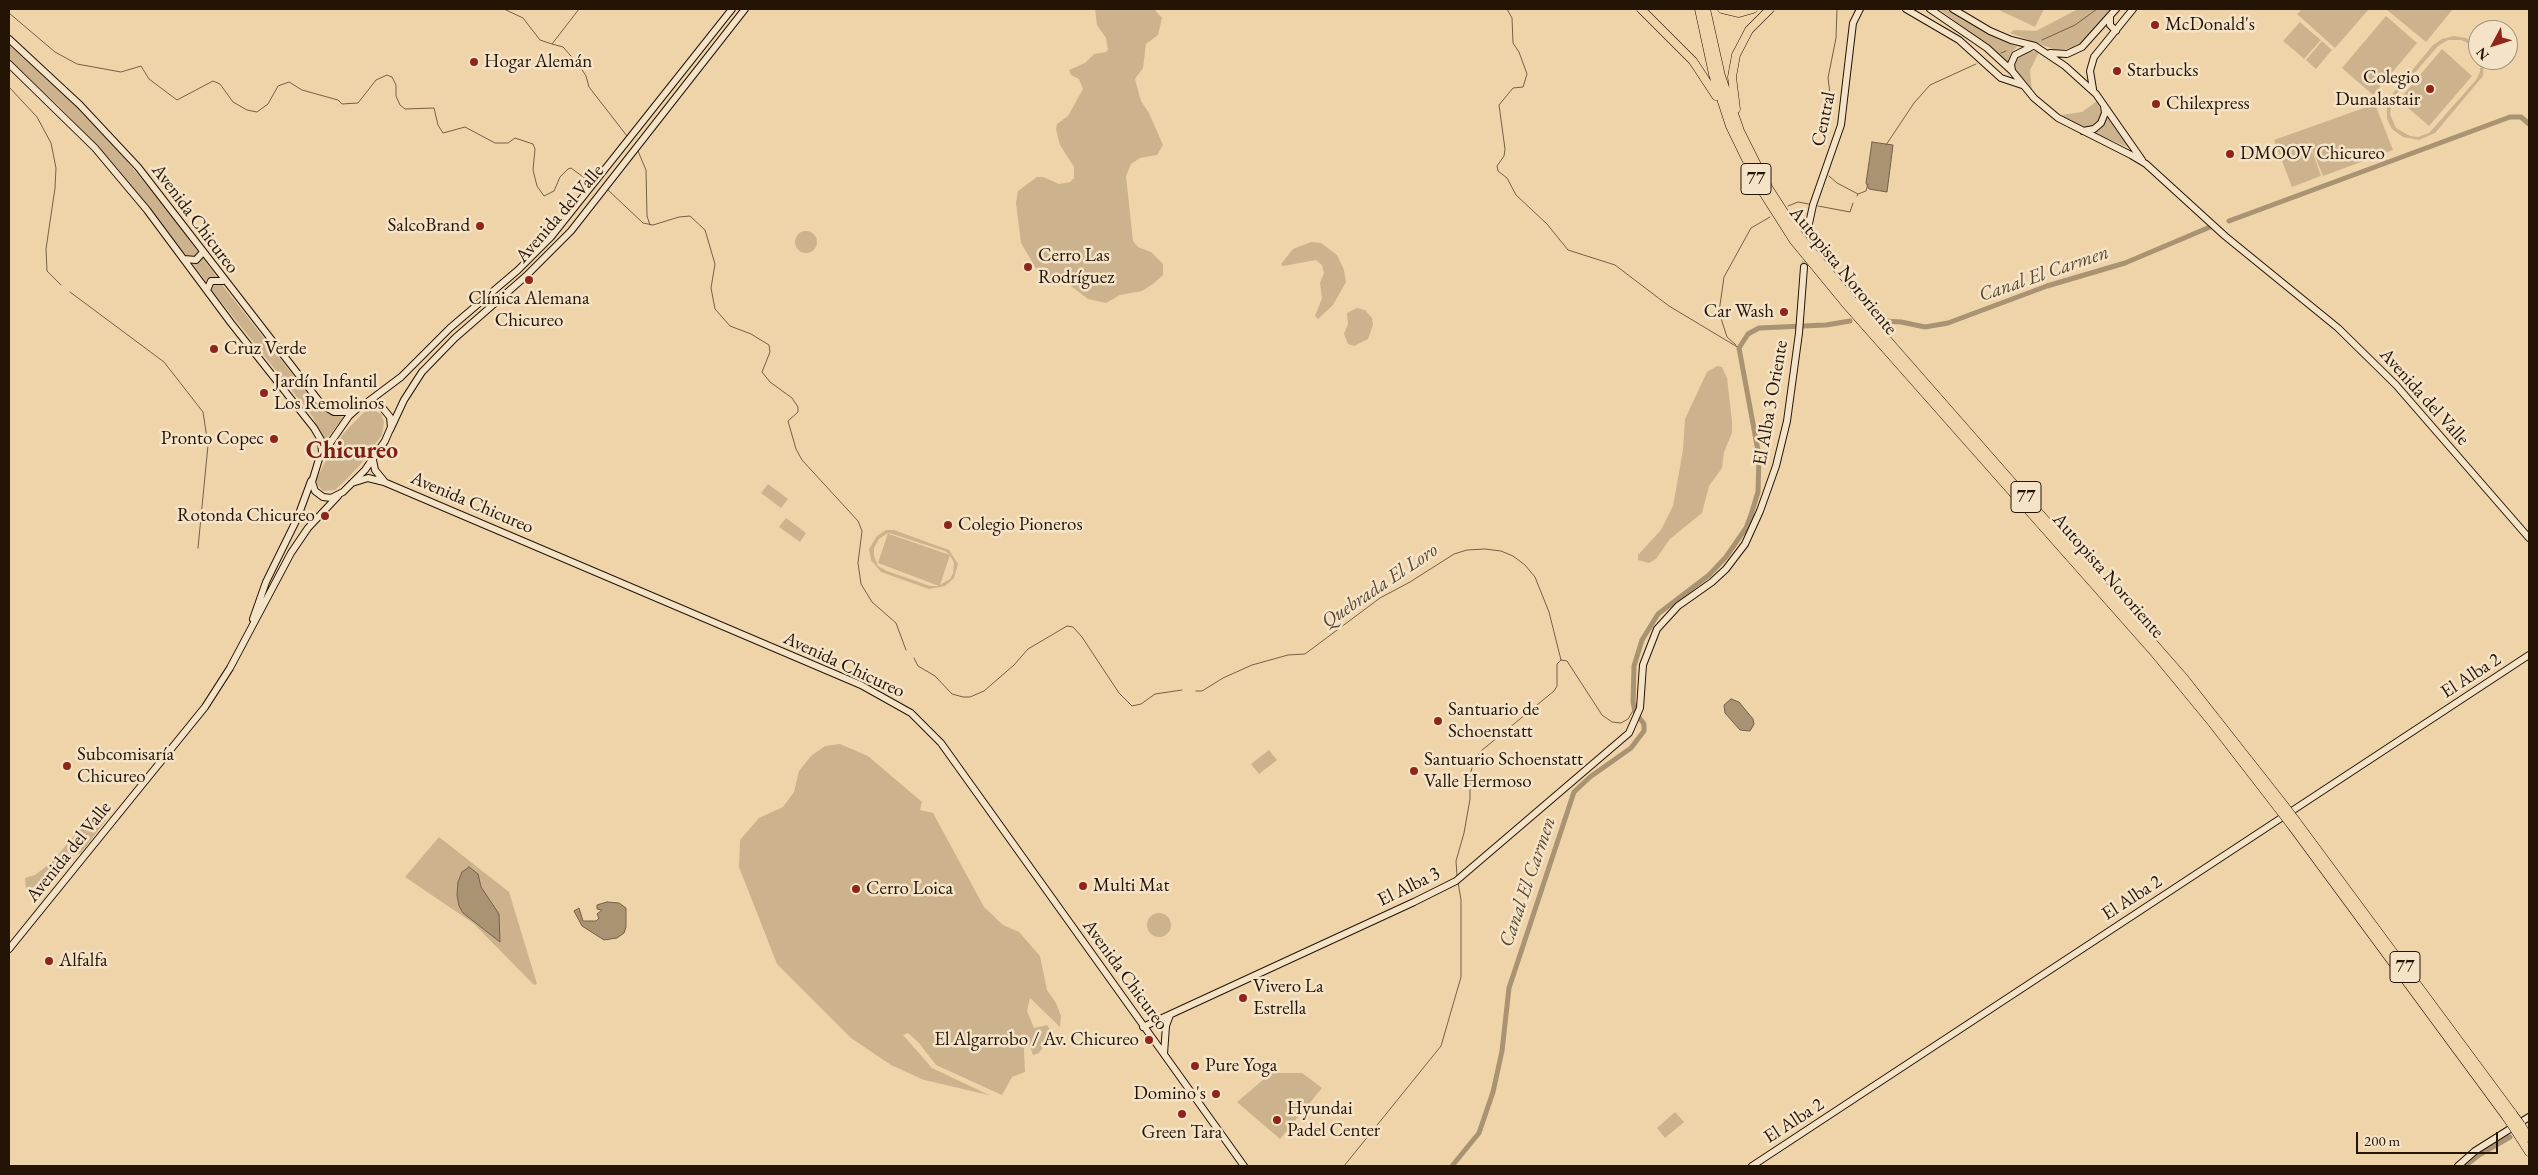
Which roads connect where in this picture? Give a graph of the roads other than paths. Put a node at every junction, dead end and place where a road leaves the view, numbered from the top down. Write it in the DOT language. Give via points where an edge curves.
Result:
graph roads {
  1 [pos="732,9"];
  2 [pos="745,9"];
  3 [pos="1641,9"];
  4 [pos="1699,9"];
  5 [pos="1706,9"];
  6 [pos="1722,9"];
  7 [pos="1753,9"];
  8 [pos="1770,9"];
  9 [pos="1860,9"];
  10 [pos="1906,9"];
  11 [pos="1930,9"];
  12 [pos="1953,9"];
  13 [pos="2116,9"];
  14 [pos="2133,9"];
  15 [pos="2110,16"];
  16 [pos="2116,31"];
  17 [pos="9,39"];
  18 [pos="2035,46"];
  19 [pos="2046,52"];
  20 [pos="9,64"];
  21 [pos="2012,71"];
  22 [pos="2001,78"];
  23 [pos="2022,85"];
  24 [pos="2093,91"];
  25 [pos="2104,105"];
  26 [pos="1725,113"];
  27 [pos="1740,131"];
  28 [pos="2080,131"];
  29 [pos="2146,164"];
  30 [pos="1807,233"];
  31 [pos="203,252"];
  32 [pos="184,259"];
  33 [pos="1804,267"];
  34 [pos="223,280"];
  35 [pos="207,290"];
  36 [pos="365,404"];
  37 [pos="352,412"];
  38 [pos="390,430"];
  39 [pos="322,452"];
  40 [pos="372,460"];
  41 [pos="312,479"];
  42 [pos="384,482"];
  43 [pos="352,483"];
  44 [pos="338,496"];
  45 [pos="2529,538"];
  46 [pos="239,652"];
  47 [pos="2529,656"];
  48 [pos="1640,708"];
  49 [pos="2281,807"];
  50 [pos="9,949"];
  51 [pos="1170,1015"];
  52 [pos="1160,1020"];
  53 [pos="1166,1026"];
  54 [pos="1143,1027"];
  55 [pos="1164,1055"];
  56 [pos="2529,1117"];
  57 [pos="2518,1127"];
  58 [pos="2529,1138"];
  59 [pos="2529,1152"];
  60 [pos="1244,1166"];
  61 [pos="1752,1166"];
  62 [pos="2458,1166"];
  1 -- 36 [label="street, Avenida del Valle" via="551,237 401,377"];
  2 -- 38 [label="street, Avenida del Valle" via="571,231 429,364 407,394"];
  3 -- 26 [label="highway" via="1698,67"];
  4 -- 26 [label="highway, Autopista Nororiente / 77"];
  5 -- 27 [label="highway, Autopista Nororiente / 77" via="1721,76"];
  6 -- 7 [label="highway" via="1739,13"];
  8 -- 27 [label="highway" via="1745,36 1734,63 1733,90"];
  9 -- 30 [label="street, Central" via="1853,23 1841,125 1813,205"];
  10 -- 22 [label="street" via="1959,40"];
  11 -- 21 [label="street, Avenida del Valle" via="1972,36"];
  12 -- 18 [label="street, Avenida del Valle" via="1996,34"];
  13 -- 15 [label="street"];
  14 -- 16 [label="street"];
  15 -- 16 [label="street" via="2110,25"];
  15 -- 19 [label="street" via="2075,51 2063,54"];
  16 -- 24 [label="street" via="2093,60 2090,75"];
  17 -- 31 [label="street, Avenida Chicureo" via="108,133"];
  18 -- 19 [label="street, Avenida del Valle"];
  18 -- 21 [label="street" via="2016,53"];
  19 -- 24 [label="street, Avenida del Valle"];
  20 -- 32 [label="street, Avenida Chicureo" via="95,148"];
  21 -- 22 [label="street"];
  21 -- 23 [label="street, Avenida del Valle"];
  22 -- 23 [label="street"];
  23 -- 28 [label="street, Avenida del Valle" via="2050,112"];
  24 -- 25 [label="street, Avenida del Valle"];
  25 -- 28 [label="street" via="2104,116 2099,125"];
  25 -- 29 [label="street, Avenida del Valle"];
  26 -- 49 [label="highway, Autopista Nororiente / 77" via="1763,193 1808,260 2152,650"];
  27 -- 49 [label="highway, Autopista Nororiente / 77" via="1777,202 1818,261 2153,641 2221,723"];
  28 -- 29 [label="street, Avenida del Valle"];
  29 -- 45 [label="street, Avenida del Valle" via="2190,206 2338,328 2381,370"];
  31 -- 32 [label="street" via="196,260"];
  31 -- 34 [label="street, Avenida Chicureo"];
  32 -- 35 [label="street, Avenida Chicureo"];
  33 -- 48 [label="street, El Alba 3 Oriente" via="1800,325 1783,436 1760,511 1733,561 1712,582 1678,606 1657,629 1643,665"];
  34 -- 35 [label="street" via="211,281"];
  34 -- 37 [label="street, Avenida Chicureo" via="322,405 334,412"];
  35 -- 39 [label="street, Avenida Chicureo" via="314,428 321,440"];
  36 -- 37 [label="street, Avenida del Valle"];
  36 -- 38 [label="street" via="374,403 384,408 391,420"];
  37 -- 39 [label="street, Avenida del Valle"];
  38 -- 40 [label="street, Avenida del Valle"];
  39 -- 41 [label="street, Avenida del Valle"];
  40 -- 42 [label="street, Avenida Chicureo"];
  40 -- 43 [label="street, Avenida del Valle"];
  41 -- 44 [label="street" via="320,495"];
  41 -- 46 [label="street, Avenida del Valle"];
  42 -- 43 [label="street, Avenida Chicureo" via="368,478"];
  42 -- 54 [label="street, Avenida Chicureo" via="861,685 911,713 941,743"];
  43 -- 44 [label="street, Avenida del Valle"];
  44 -- 46 [label="street, Avenida del Valle" via="298,542"];
  46 -- 50 [label="street, Avenida del Valle" via="195,721"];
  47 -- 61 [label="street, El Alba 2"];
  48 -- 51 [label="street, El Alba 3" via="1635,723 1616,745 1458,879"];
  49 -- 57 [label="highway, Autopista Nororiente / 77, bridge"];
  51 -- 52 [label="street, El Alba 3"];
  51 -- 53 [label="street"];
  52 -- 53 [label="street"];
  52 -- 54 [label="street, El Alba 3"];
  53 -- 55 [label="street"];
  54 -- 55 [label="street, Avenida Chicureo"];
  55 -- 60 [label="street, Avenida Chicureo"];
  56 -- 62 [label="street" via="2475,1151"];
  57 -- 58 [label="highway, Autopista Nororiente / 77"];
  57 -- 59 [label="highway, Autopista Nororiente / 77"];
}
